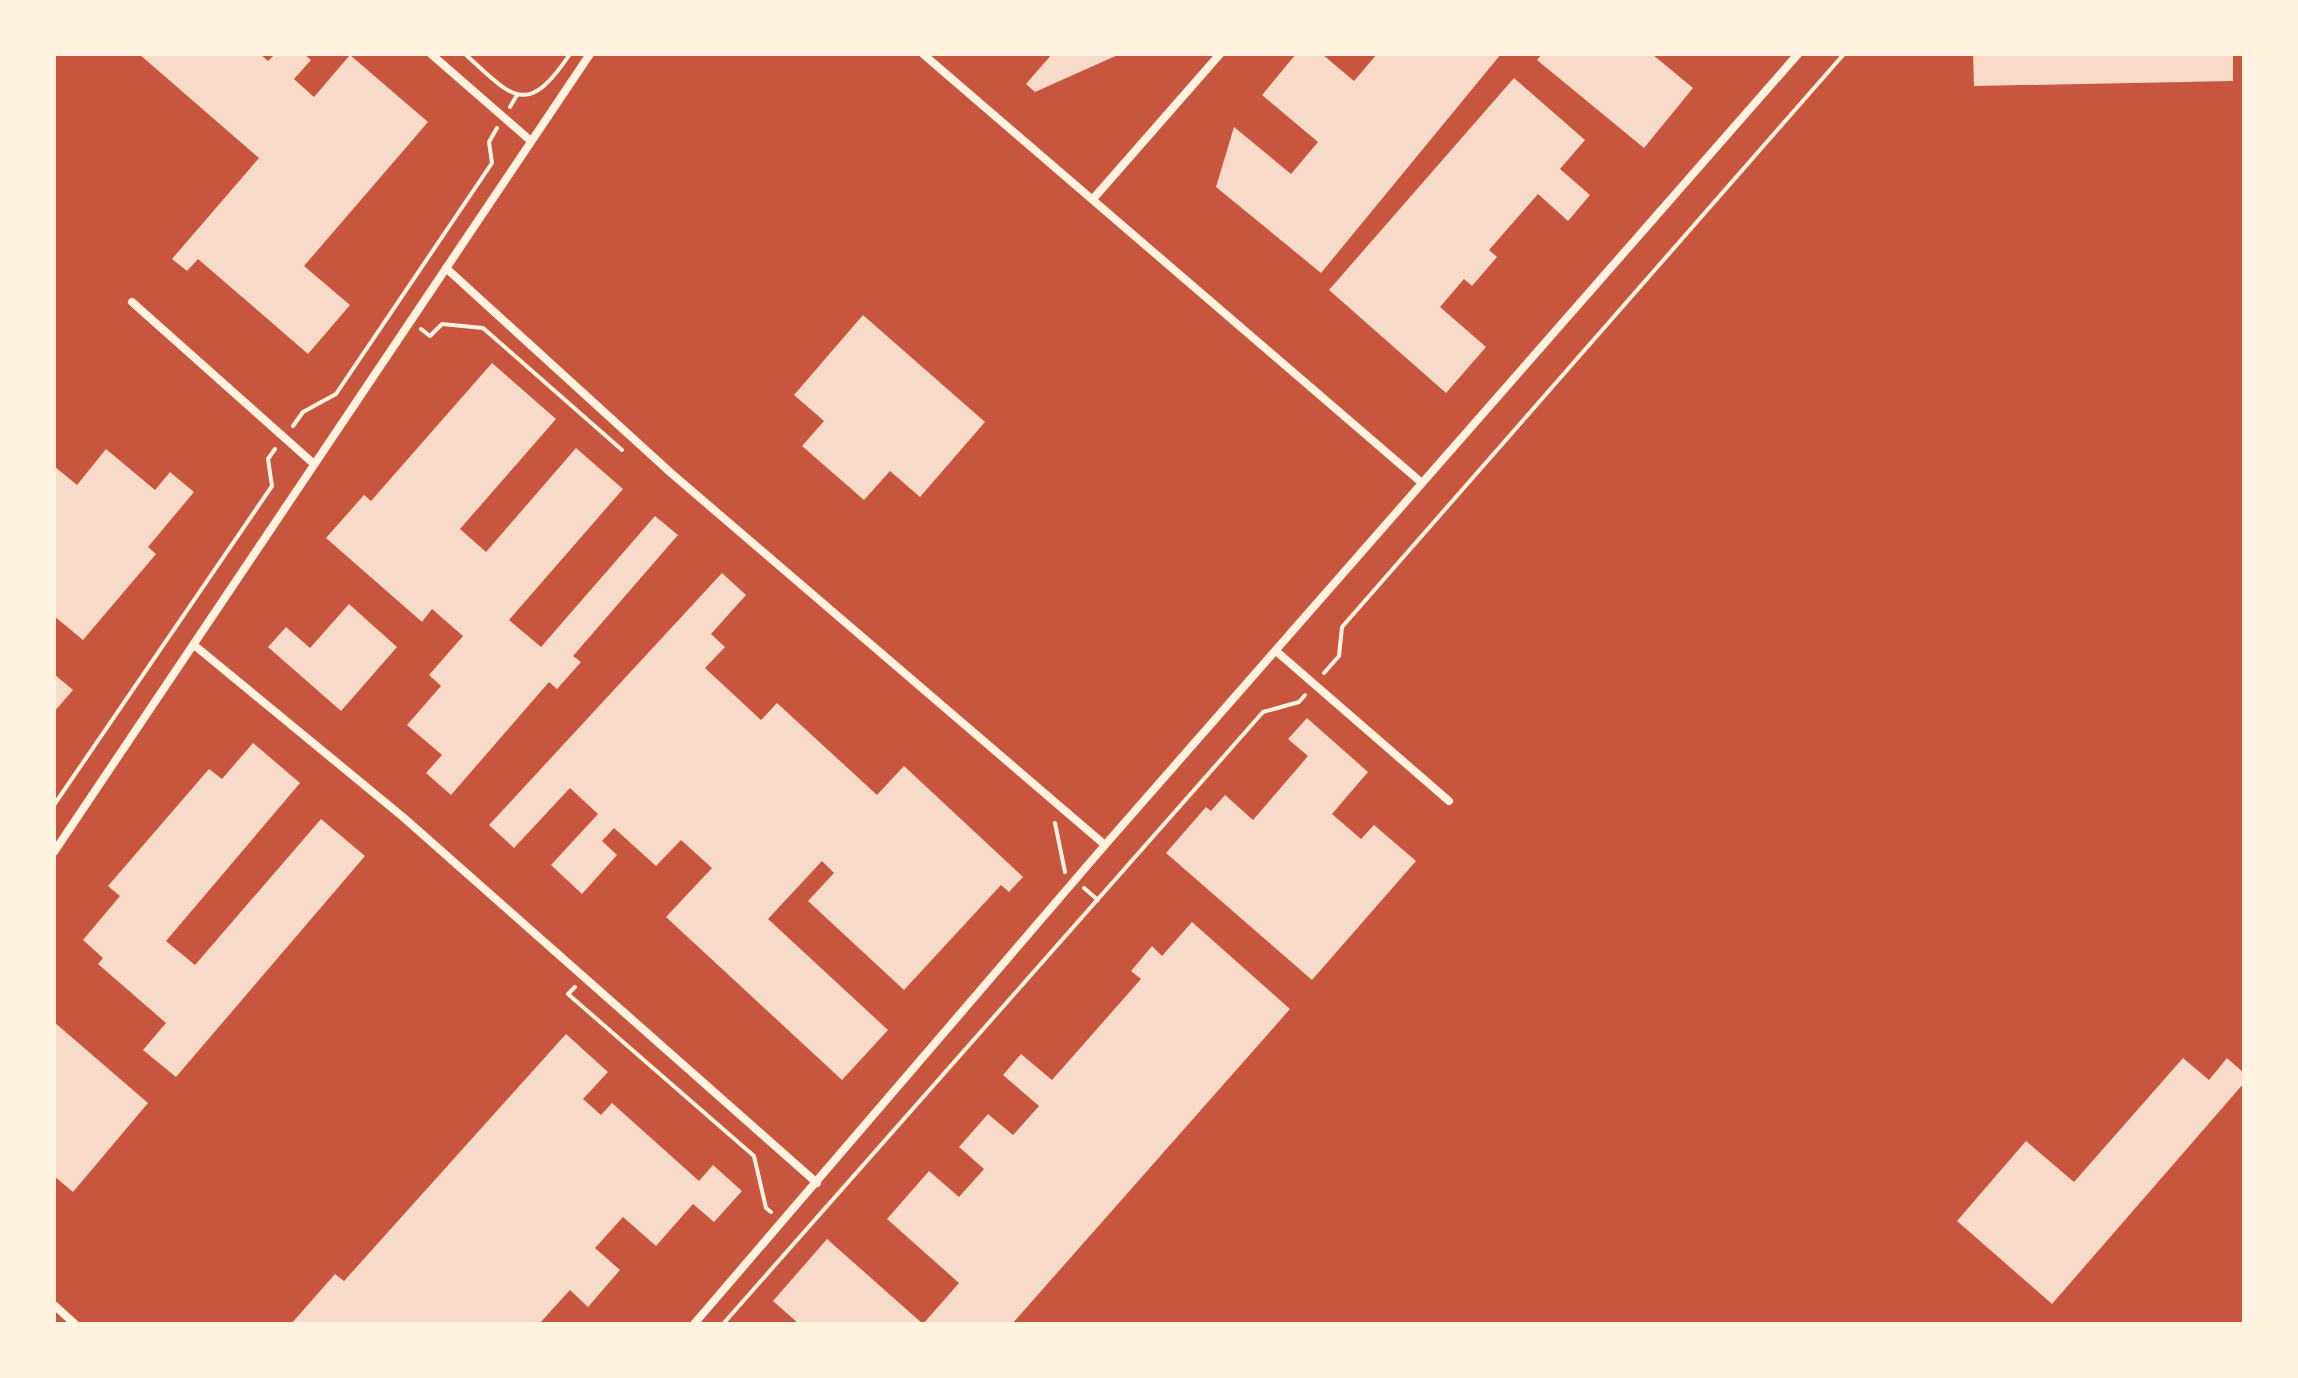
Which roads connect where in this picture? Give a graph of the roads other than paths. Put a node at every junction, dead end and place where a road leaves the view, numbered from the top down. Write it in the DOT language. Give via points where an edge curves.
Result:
graph roads {
  1 [pos="431,54"];
  2 [pos="590,54"];
  3 [pos="923,54"];
  4 [pos="1220,54"];
  5 [pos="1798,54"];
  6 [pos="531,141"];
  7 [pos="1093,199"];
  8 [pos="446,268"];
  9 [pos="132,302"];
  10 [pos="314,464"];
  11 [pos="1422,483"];
  12 [pos="194,645"];
  13 [pos="1276,651"];
  14 [pos="1449,801"];
  15 [pos="1105,845"];
  16 [pos="54,852"];
  17 [pos="817,1183"];
  18 [pos="54,1305"];
  19 [pos="75,1324"];
  20 [pos="694,1324"];
  1 -- 6 [label="street"];
  2 -- 6 [label="street"];
  3 -- 7 [label="street"];
  4 -- 7 [label="street"];
  5 -- 11 [label="street"];
  6 -- 8 [label="street"];
  7 -- 11 [label="street"];
  8 -- 10 [label="street"];
  8 -- 15 [label="street" via="671,473"];
  9 -- 10 [label="street"];
  10 -- 12 [label="street"];
  11 -- 13 [label="street"];
  12 -- 16 [label="street"];
  12 -- 17 [label="street" via="403,817"];
  13 -- 14 [label="street"];
  13 -- 15 [label="street"];
  15 -- 17 [label="street"];
  17 -- 20 [label="street"];
  18 -- 19 [label="street"];
}
